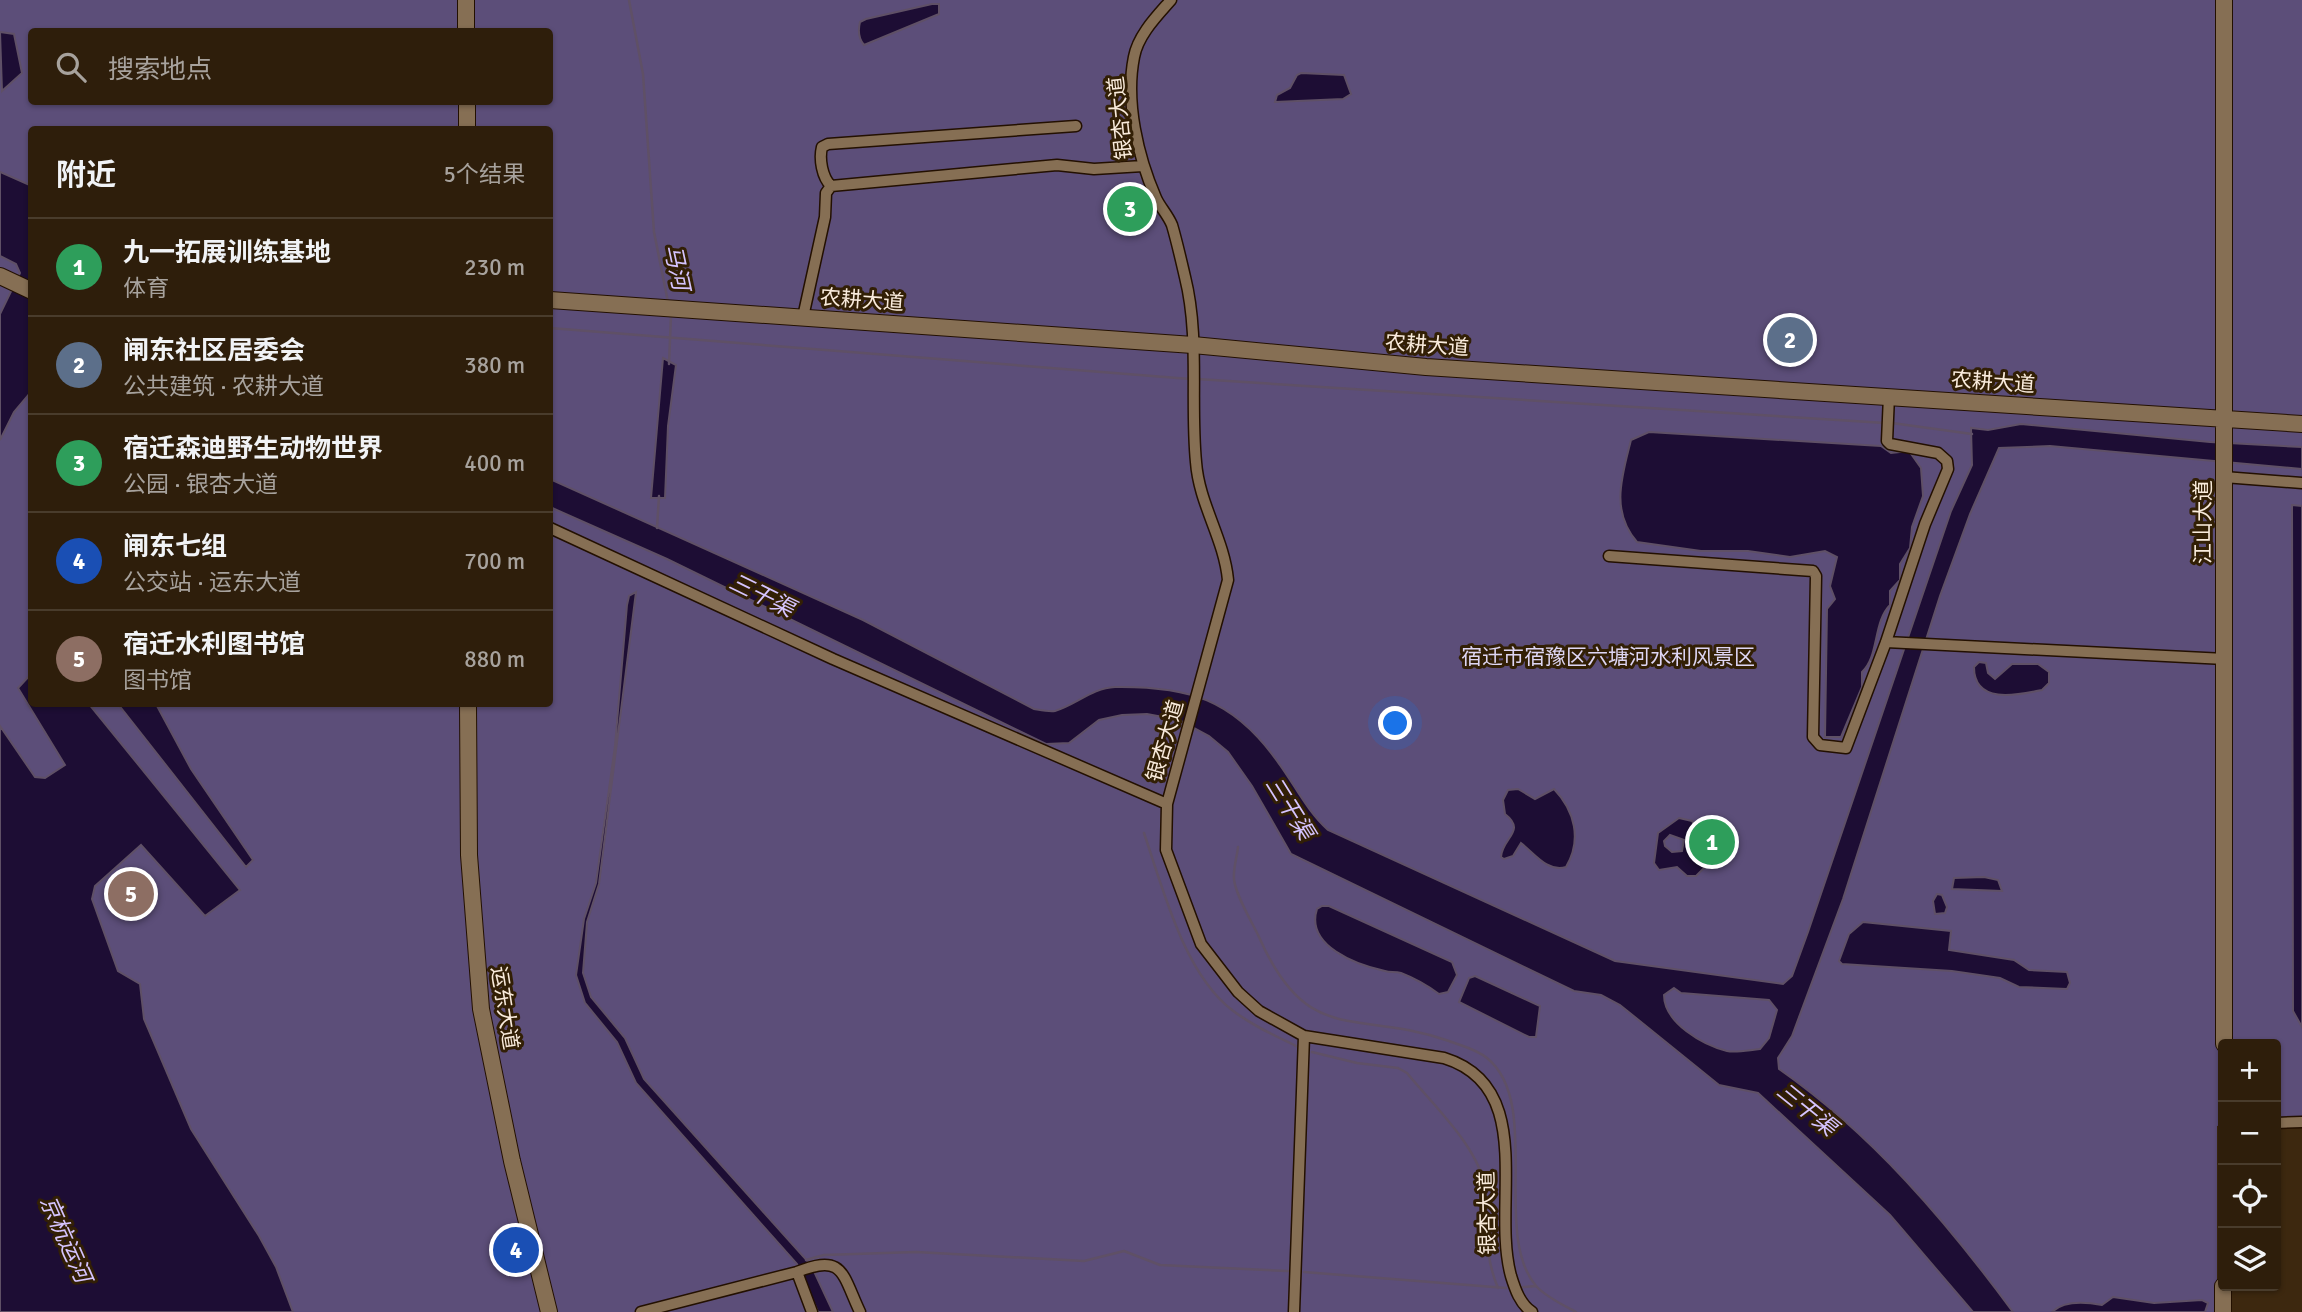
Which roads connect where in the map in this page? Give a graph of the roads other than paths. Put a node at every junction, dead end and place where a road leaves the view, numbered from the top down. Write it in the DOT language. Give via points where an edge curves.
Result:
graph roads {
  1 [pos="466,0"];
  2 [pos="1171,0"];
  3 [pos="2224,0"];
  4 [pos="467,28"];
  5 [pos="467,105"];
  6 [pos="467,126"];
  7 [pos="1076,126"];
  8 [pos="1143,166"];
  9 [pos="831,186"];
  10 [pos="4,278"];
  11 [pos="28,289"];
  12 [pos="553,300"];
  13 [pos="803,317"];
  14 [pos="1193,345"];
  15 [pos="1889,396"];
  16 [pos="2223,421"];
  17 [pos="2302,424"];
  18 [pos="2224,476"];
  19 [pos="2302,483"];
  20 [pos="553,529"];
  21 [pos="1609,556"];
  22 [pos="1890,643"];
  23 [pos="2225,659"];
  24 [pos="462,707"];
  25 [pos="468,707"];
  26 [pos="1167,804"];
  27 [pos="1304,1036"];
  28 [pos="2224,1039"];
  29 [pos="2302,1122"];
  30 [pos="2281,1123"];
  31 [pos="797,1272"];
  32 [pos="2223,1291"];
  33 [pos="541,1312"];
  34 [pos="550,1312"];
  35 [pos="641,1312"];
  36 [pos="812,1312"];
  37 [pos="860,1312"];
  38 [pos="1294,1312"];
  39 [pos="1532,1312"];
  40 [pos="2223,1312"];
  1 -- 4 [label="main road"];
  2 -- 8 [label="street, 银杏大道" via="1152,22 1134,57 1133,96"];
  3 -- 16 [label="main road, 江山大道"];
  5 -- 6 [label="main road"];
  7 -- 9 [label="street" via="828,144 820,155"];
  8 -- 9 [label="street" via="1094,169 1057,165"];
  8 -- 14 [label="street, 银杏大道" via="1171,223 1185,278"];
  9 -- 13 [label="street"];
  10 -- 11 [label="main road"];
  12 -- 13 [label="main road, 农耕大道"];
  13 -- 14 [label="main road, 农耕大道"];
  14 -- 15 [label="main road, 农耕大道" via="1426,367"];
  14 -- 26 [label="street, 银杏大道" via="1196,464 1228,580"];
  15 -- 16 [label="main road, 农耕大道"];
  15 -- 22 [label="street" via="1887,441 1938,453 1948,469 1925,524"];
  16 -- 17 [label="main road, 农耕大道"];
  16 -- 18 [label="main road, 江山大道"];
  18 -- 19 [label="street"];
  18 -- 23 [label="main road, 江山大道"];
  20 -- 26 [label="street" via="833,659"];
  21 -- 22 [label="street" via="1813,571 1814,737 1819,745 1849,746"];
  22 -- 23 [label="street"];
  23 -- 28 [label="main road, 江山大道"];
  24 -- 33 [label="main road, 运东大道" via="463,901 474,1015 505,1170"];
  25 -- 34 [label="main road, 运东大道" via="469,855 481,1009 512,1161"];
  26 -- 27 [label="street, 银杏大道" via="1166,850 1201,943 1238,992 1259,1011"];
  27 -- 38 [label="street"];
  27 -- 39 [label="street, 银杏大道" via="1444,1058 1464,1064 1481,1079 1499,1108 1504,1133 1506,1259 1515,1289"];
  29 -- 30 [label="street"];
  31 -- 35 [label="street"];
  31 -- 36 [label="street"];
  31 -- 37 [label="street" via="819,1263 835,1266"];
  32 -- 40 [label="main road"];
}
